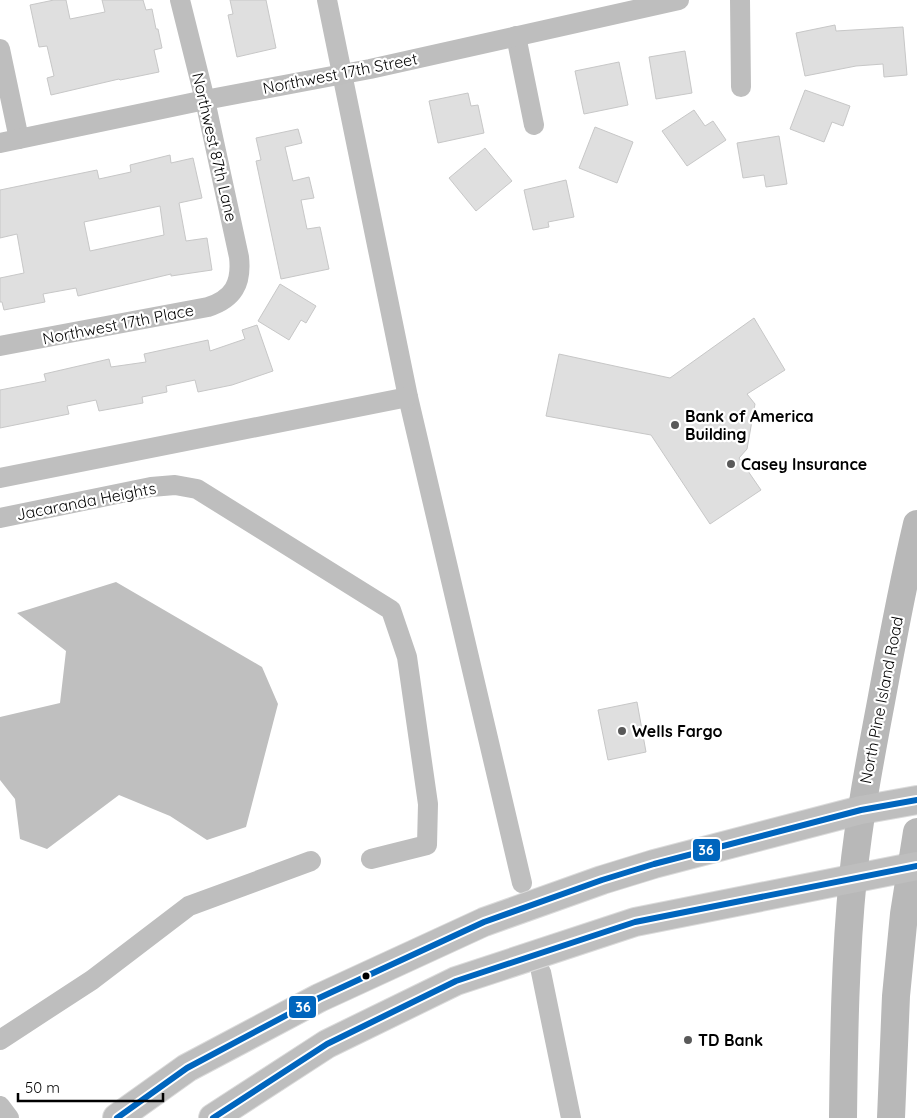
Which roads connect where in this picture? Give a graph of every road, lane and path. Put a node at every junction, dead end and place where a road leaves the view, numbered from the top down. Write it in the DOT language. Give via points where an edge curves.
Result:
graph roads {
  1 [pos="180,0"];
  2 [pos="679,0"];
  3 [pos="740,0"];
  4 [pos="516,36"];
  5 [pos="0,49"];
  6 [pos="741,87"];
  7 [pos="205,100"];
  8 [pos="534,125"];
  9 [pos="10,141"];
  10 [pos="232,292"];
  11 [pos="0,346"];
  12 [pos="0,518"];
  13 [pos="917,524"];
  14 [pos="917,800"];
  15 [pos="861,810"];
  16 [pos="917,832"];
  17 [pos="371,859"];
  18 [pos="311,861"];
  19 [pos="914,866"];
  20 [pos="853,878"];
  21 [pos="0,1040"];
  22 [pos="0,1106"];
  23 [pos="9,1118"];
  24 [pos="117,1118"];
  25 [pos="213,1118"];
  26 [pos="843,1118"];
  27 [pos="891,1118"];
  1 -- 7 [label="street, Northwest 87th Lane"];
  2 -- 4 [label="street, Northwest 17th Street"];
  3 -- 6 [label="street"];
  4 -- 7 [label="street, Northwest 17th Street" via="370,69"];
  4 -- 8 [label="street"];
  5 -- 9 [label="street"];
  7 -- 9 [label="street, Northwest 17th Street"];
  7 -- 10 [label="street, Northwest 87th Lane" via="240,257 240,276"];
  10 -- 11 [label="street, Northwest 17th Place" via="208,307"];
  12 -- 17 [label="street, Jacaranda Heights" via="151,487 175,485 197,489 391,610 407,657 428,804 428,844"];
  13 -- 15 [label="main road, North Pine Island Road"];
  14 -- 15 [label="highway"];
  15 -- 20 [label="main road, North Pine Island Road"];
  15 -- 24 [label="highway" via="654,864 484,922 319,998 187,1068"];
  16 -- 19 [label="main road"];
  18 -- 21 [label="street" via="189,906 92,980"];
  19 -- 20 [label="highway"];
  19 -- 27 [label="main road" via="904,914 896,996"];
  20 -- 25 [label="highway" via="635,922 456,982 327,1044"];
  20 -- 26 [label="main road, North Pine Island Road"];
  22 -- 23 [label="street"];
}
